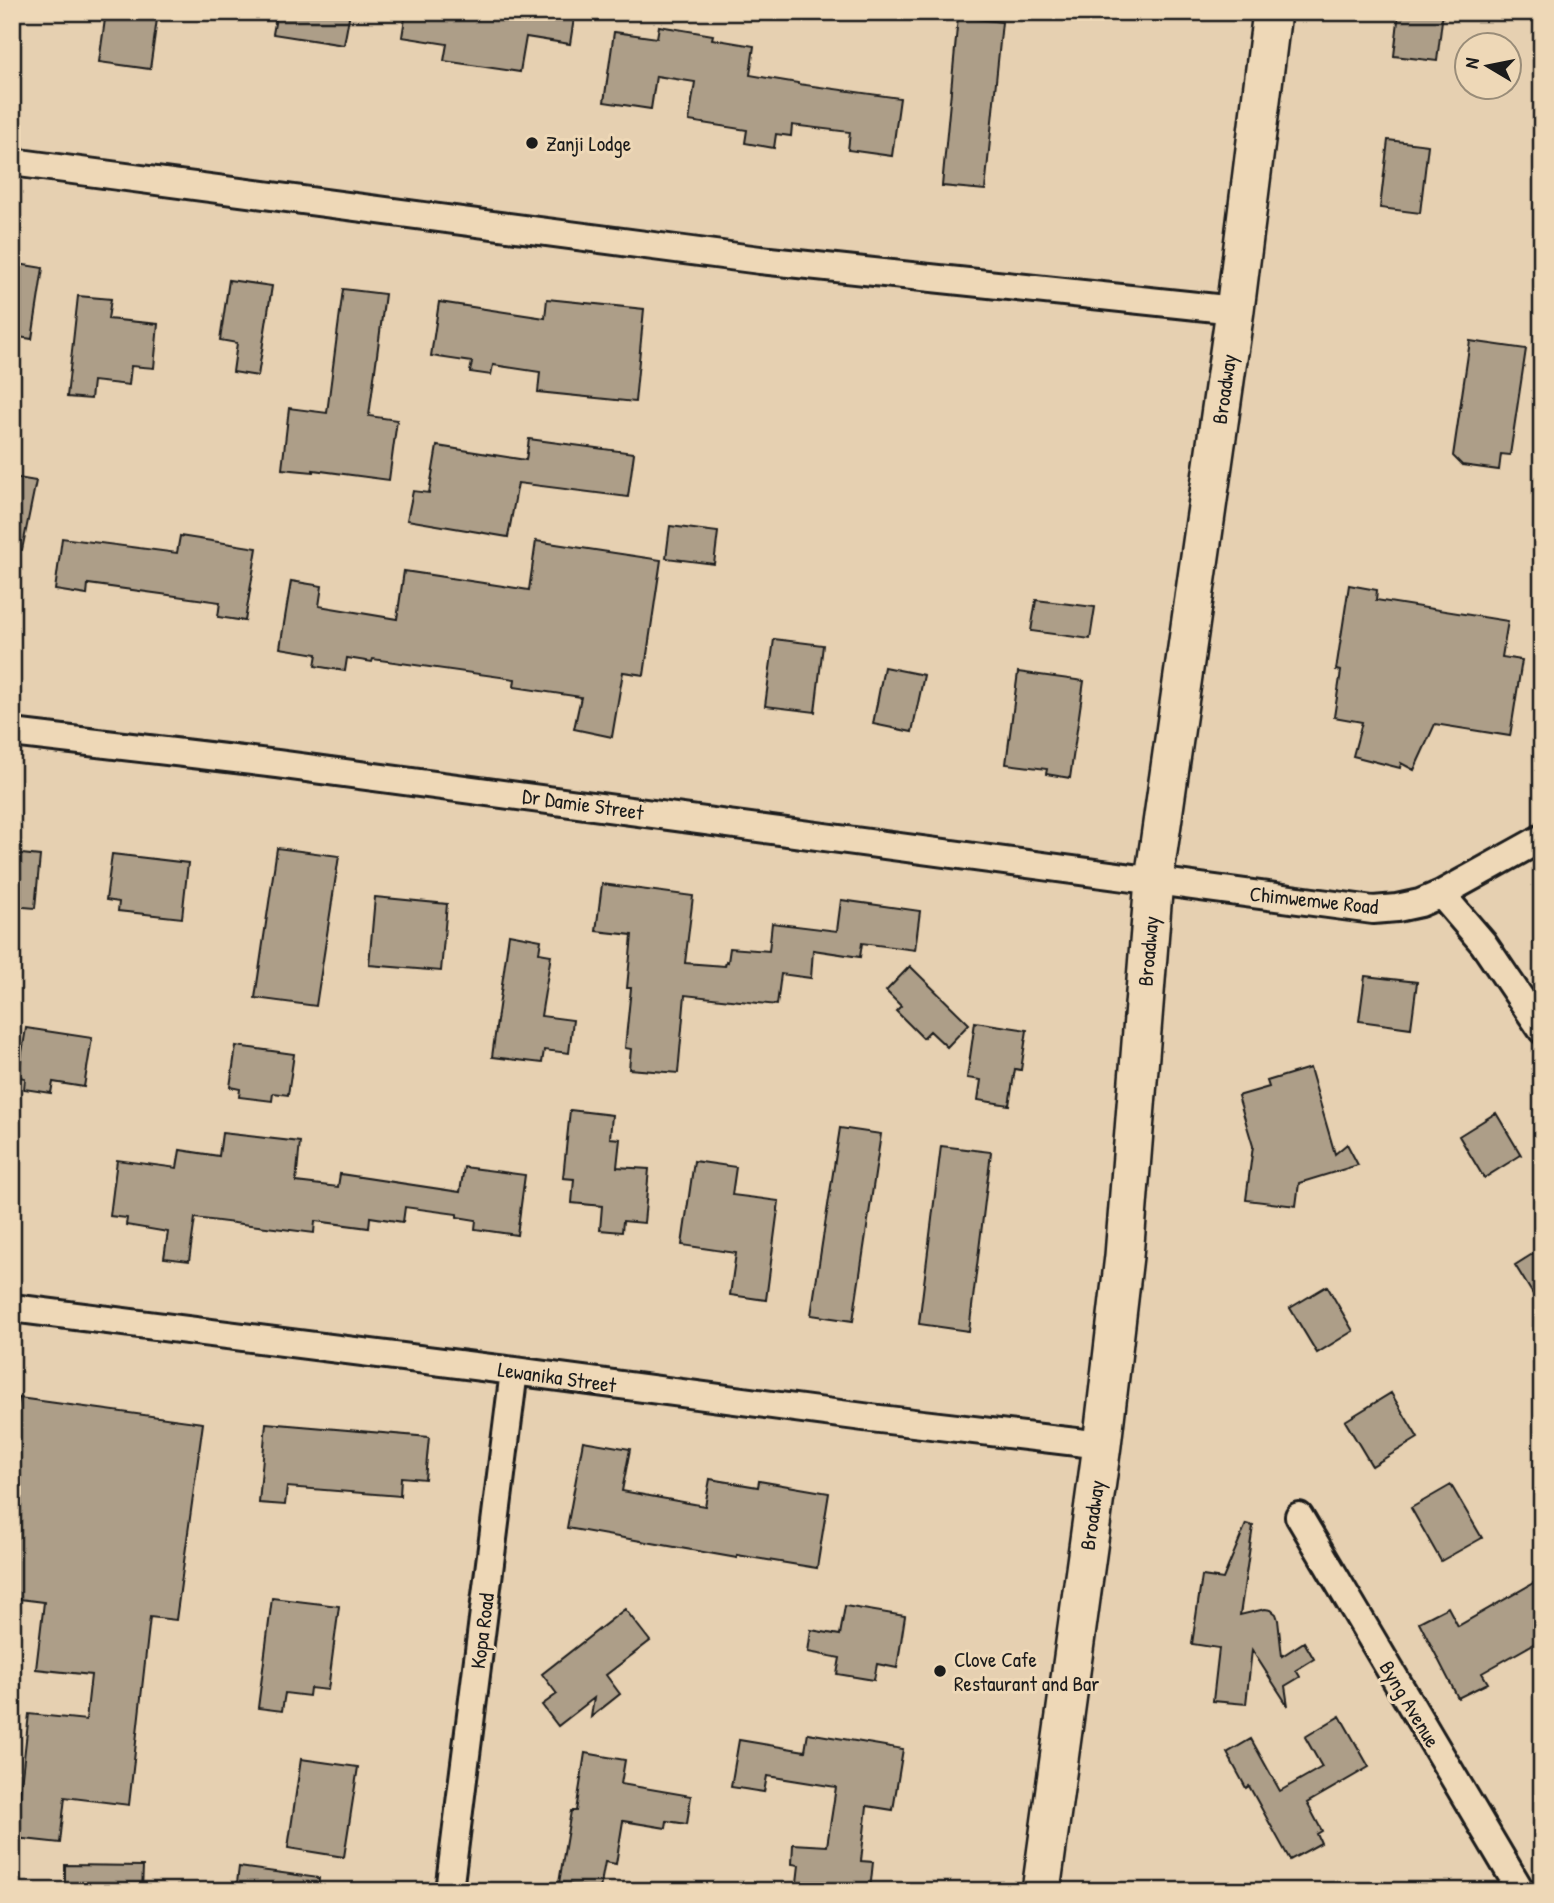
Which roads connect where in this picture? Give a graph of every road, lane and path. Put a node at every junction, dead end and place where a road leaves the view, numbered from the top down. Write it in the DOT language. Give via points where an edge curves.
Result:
graph roads {
  1 [pos="1272,12"];
  2 [pos="12,162"];
  3 [pos="1235,310"];
  4 [pos="12,733"];
  5 [pos="1542,838"];
  6 [pos="1154,880"];
  7 [pos="1441,894"];
  8 [pos="1542,1030"];
  9 [pos="12,1308"];
  10 [pos="514,1371"];
  11 [pos="1102,1445"];
  12 [pos="1300,1516"];
  13 [pos="449,1891"];
  14 [pos="1041,1891"];
  15 [pos="1521,1891"];
  1 -- 3 [label="main road, Broadway"];
  2 -- 3 [label="street" via="760,260"];
  3 -- 6 [label="main road, Broadway"];
  4 -- 6 [label="street, Dr Damie Street" via="305,767"];
  5 -- 7 [label="street, Chimwemwe Road"];
  6 -- 7 [label="street, Chimwemwe Road" via="1373,910 1420,903"];
  6 -- 11 [label="main road, Broadway" via="1124,1256"];
  7 -- 8 [label="street" via="1483,943"];
  9 -- 10 [label="street, Lewanika Street"];
  10 -- 11 [label="street, Lewanika Street"];
  10 -- 13 [label="street, Kopa Road"];
  11 -- 14 [label="main road, Broadway"];
  12 -- 15 [label="street, Byng Avenue"];
}
